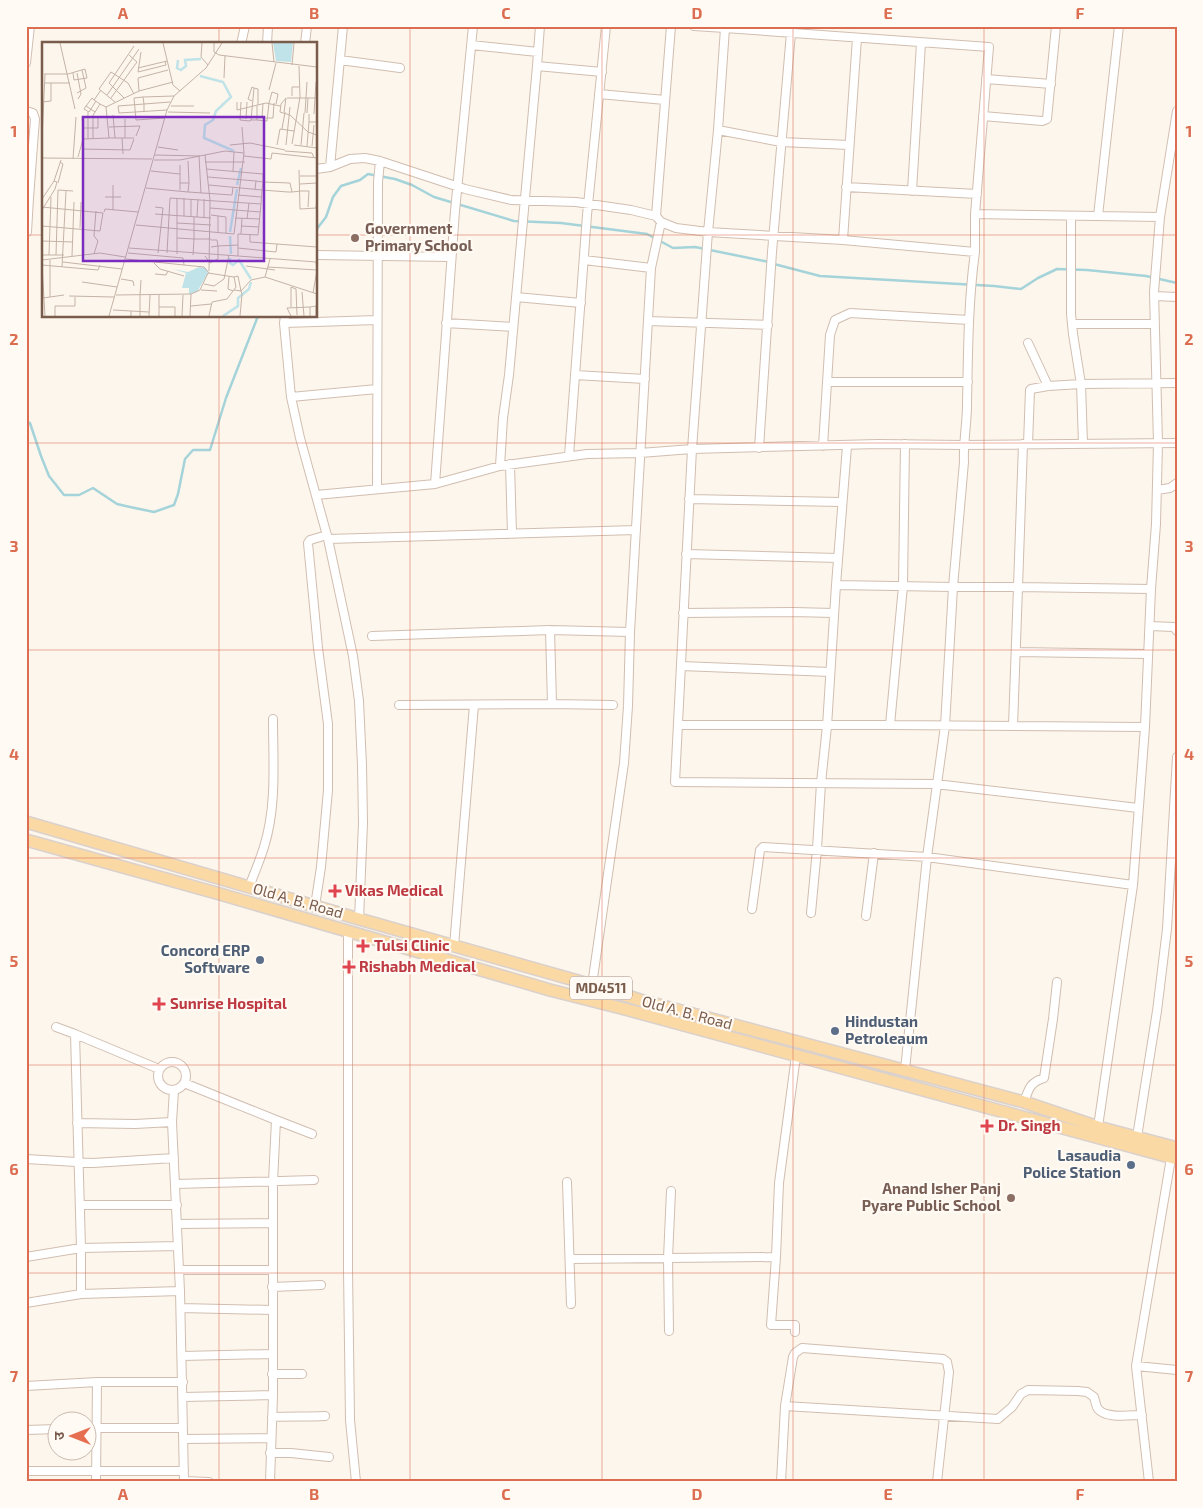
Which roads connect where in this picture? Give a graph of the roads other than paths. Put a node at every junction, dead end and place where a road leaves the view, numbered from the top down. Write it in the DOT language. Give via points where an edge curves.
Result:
graph roads {
  1 [pos="30,26"];
  2 [pos="245,26"];
  3 [pos="268,26"];
  4 [pos="307,26"];
  5 [pos="343,26"];
  6 [pos="473,26"];
  7 [pos="540,26"];
  8 [pos="606,26"];
  9 [pos="671,26"];
  10 [pos="694,26"];
  11 [pos="1056,26"];
  12 [pos="1120,26"];
  13 [pos="725,28"];
  14 [pos="791,33"];
  15 [pos="857,38"];
  16 [pos="241,42"];
  17 [pos="267,42"];
  18 [pos="305,42"];
  19 [pos="921,43"];
  20 [pos="471,45"];
  21 [pos="538,52"];
  22 [pos="340,60"];
  23 [pos="26,63"];
  24 [pos="536,66"];
  25 [pos="400,68"];
  26 [pos="602,72"];
  27 [pos="986,79"];
  28 [pos="1051,84"];
  29 [pos="600,94"];
  30 [pos="665,100"];
  31 [pos="26,111"];
  32 [pos="1177,111"];
  33 [pos="983,116"];
  34 [pos="718,130"];
  35 [pos="781,142"];
  36 [pos="849,145"];
  37 [pos="380,161"];
  38 [pos="330,167"];
  39 [pos="318,169"];
  40 [pos="458,187"];
  41 [pos="846,187"];
  42 [pos="912,191"];
  43 [pos="977,194"];
  44 [pos="28,198"];
  45 [pos="525,200"];
  46 [pos="589,204"];
  47 [pos="975,214"];
  48 [pos="1071,216"];
  49 [pos="1098,216"];
  50 [pos="1160,217"];
  51 [pos="659,219"];
  52 [pos="27,232"];
  53 [pos="708,232"];
  54 [pos="774,236"];
  55 [pos="843,240"];
  56 [pos="975,252"];
  57 [pos="318,254"];
  58 [pos="378,256"];
  59 [pos="451,257"];
  60 [pos="584,260"];
  61 [pos="651,268"];
  62 [pos="1154,294"];
  63 [pos="1177,297"];
  64 [pos="516,298"];
  65 [pos="581,303"];
  66 [pos="285,320"];
  67 [pos="377,320"];
  68 [pos="969,320"];
  69 [pos="648,321"];
  70 [pos="446,323"];
  71 [pos="701,323"];
  72 [pos="1072,324"];
  73 [pos="1155,324"];
  74 [pos="768,325"];
  75 [pos="513,327"];
  76 [pos="1028,342"];
  77 [pos="575,375"];
  78 [pos="645,379"];
  79 [pos="827,382"];
  80 [pos="968,382"];
  81 [pos="1156,383"];
  82 [pos="1177,383"];
  83 [pos="1081,384"];
  84 [pos="1048,386"];
  85 [pos="377,389"];
  86 [pos="291,397"];
  87 [pos="1177,442"];
  88 [pos="1158,443"];
  89 [pos="905,444"];
  90 [pos="1026,444"];
  91 [pos="1083,444"];
  92 [pos="963,445"];
  93 [pos="823,446"];
  94 [pos="847,446"];
  95 [pos="759,448"];
  96 [pos="692,449"];
  97 [pos="640,453"];
  98 [pos="569,456"];
  99 [pos="510,464"];
  100 [pos="500,466"];
  101 [pos="1177,483"];
  102 [pos="435,484"];
  103 [pos="376,489"];
  104 [pos="1157,490"];
  105 [pos="316,494"];
  106 [pos="689,499"];
  107 [pos="842,502"];
  108 [pos="636,530"];
  109 [pos="512,534"];
  110 [pos="327,537"];
  111 [pos="686,554"];
  112 [pos="838,558"];
  113 [pos="836,585"];
  114 [pos="903,586"];
  115 [pos="953,587"];
  116 [pos="1018,587"];
  117 [pos="1151,589"];
  118 [pos="683,613"];
  119 [pos="834,613"];
  120 [pos="1150,626"];
  121 [pos="550,630"];
  122 [pos="1177,631"];
  123 [pos="630,632"];
  124 [pos="372,636"];
  125 [pos="1016,652"];
  126 [pos="1148,654"];
  127 [pos="681,666"];
  128 [pos="830,672"];
  129 [pos="552,704"];
  130 [pos="399,705"];
  131 [pos="474,705"];
  132 [pos="613,705"];
  133 [pos="274,719"];
  134 [pos="678,725"];
  135 [pos="890,725"];
  136 [pos="827,726"];
  137 [pos="945,726"];
  138 [pos="1013,726"];
  139 [pos="1145,727"];
  140 [pos="1177,757"];
  141 [pos="821,783"];
  142 [pos="936,784"];
  143 [pos="1138,808"];
  144 [pos="26,822"];
  145 [pos="62,833"];
  146 [pos="26,840"];
  147 [pos="55,849"];
  148 [pos="817,849"];
  149 [pos="874,853"];
  150 [pos="928,856"];
  151 [pos="1133,885"];
  152 [pos="249,887"];
  153 [pos="315,906"];
  154 [pos="752,909"];
  155 [pos="810,913"];
  156 [pos="866,916"];
  157 [pos="359,919"];
  158 [pos="348,932"];
  159 [pos="454,946"];
  160 [pos="1057,982"];
  161 [pos="592,985"];
  162 [pos="56,1027"];
  163 [pos="75,1034"];
  164 [pos="796,1056"];
  165 [pos="159,1069"];
  166 [pos="905,1070"];
  167 [pos="184,1083"];
  168 [pos="174,1090"];
  169 [pos="1024,1102"];
  170 [pos="276,1120"];
  171 [pos="172,1122"];
  172 [pos="77,1123"];
  173 [pos="1098,1127"];
  174 [pos="312,1134"];
  175 [pos="1137,1137"];
  176 [pos="1175,1155"];
  177 [pos="174,1158"];
  178 [pos="26,1159"];
  179 [pos="79,1163"];
  180 [pos="314,1180"];
  181 [pos="273,1182"];
  182 [pos="567,1182"];
  183 [pos="176,1184"];
  184 [pos="671,1190"];
  185 [pos="80,1205"];
  186 [pos="177,1205"];
  187 [pos="272,1223"];
  188 [pos="178,1224"];
  189 [pos="178,1246"];
  190 [pos="81,1248"];
  191 [pos="26,1257"];
  192 [pos="776,1257"];
  193 [pos="668,1258"];
  194 [pos="570,1259"];
  195 [pos="179,1270"];
  196 [pos="272,1270"];
  197 [pos="321,1285"];
  198 [pos="272,1287"];
  199 [pos="180,1291"];
  200 [pos="81,1294"];
  201 [pos="26,1303"];
  202 [pos="571,1304"];
  203 [pos="180,1308"];
  204 [pos="272,1310"];
  205 [pos="669,1332"];
  206 [pos="795,1332"];
  207 [pos="272,1354"];
  208 [pos="182,1356"];
  209 [pos="1136,1366"];
  210 [pos="1177,1370"];
  211 [pos="272,1374"];
  212 [pos="302,1374"];
  213 [pos="96,1382"];
  214 [pos="183,1382"];
  215 [pos="26,1386"];
  216 [pos="272,1395"];
  217 [pos="183,1397"];
  218 [pos="785,1406"];
  219 [pos="96,1410"];
  220 [pos="943,1415"];
  221 [pos="325,1416"];
  222 [pos="1142,1416"];
  223 [pos="272,1417"];
  224 [pos="98,1428"];
  225 [pos="184,1428"];
  226 [pos="48,1429"];
  227 [pos="26,1430"];
  228 [pos="271,1438"];
  229 [pos="184,1439"];
  230 [pos="270,1453"];
  231 [pos="329,1457"];
  232 [pos="96,1460"];
  233 [pos="26,1471"];
  234 [pos="96,1471"];
  235 [pos="184,1471"];
  236 [pos="96,1482"];
  237 [pos="184,1482"];
  238 [pos="209,1482"];
  239 [pos="270,1482"];
  240 [pos="356,1482"];
  241 [pos="781,1482"];
  242 [pos="936,1482"];
  243 [pos="1149,1482"];
  1 -- 23 [label="street"];
  2 -- 16 [label="street"];
  3 -- 17 [label="street"];
  4 -- 18 [label="street"];
  5 -- 22 [label="street"];
  6 -- 20 [label="street"];
  7 -- 21 [label="street"];
  8 -- 26 [label="street"];
  9 -- 30 [label="street"];
  10 -- 13 [label="street"];
  11 -- 28 [label="street"];
  12 -- 49 [label="street"];
  13 -- 14 [label="street"];
  13 -- 34 [label="street"];
  14 -- 15 [label="street"];
  14 -- 35 [label="street"];
  15 -- 19 [label="street"];
  15 -- 36 [label="street"];
  19 -- 27 [label="street" via="989,47"];
  19 -- 42 [label="street"];
  20 -- 21 [label="street"];
  20 -- 40 [label="street"];
  21 -- 24 [label="street"];
  22 -- 25 [label="street"];
  22 -- 38 [label="street"];
  24 -- 26 [label="street"];
  24 -- 45 [label="street"];
  26 -- 29 [label="street"];
  27 -- 28 [label="street"];
  27 -- 33 [label="street"];
  28 -- 33 [label="street" via="1045,121"];
  29 -- 30 [label="street"];
  29 -- 46 [label="street"];
  30 -- 51 [label="street"];
  31 -- 44 [label="street" via="33,113 35,119"];
  32 -- 50 [label="street"];
  33 -- 43 [label="street"];
  34 -- 35 [label="street"];
  34 -- 53 [label="street"];
  35 -- 36 [label="street"];
  35 -- 54 [label="street"];
  36 -- 41 [label="street"];
  37 -- 38 [label="street" via="350,159"];
  37 -- 40 [label="street"];
  37 -- 58 [label="street"];
  38 -- 39 [label="street"];
  40 -- 45 [label="street" via="511,200"];
  40 -- 59 [label="street"];
  41 -- 42 [label="street"];
  41 -- 55 [label="street"];
  42 -- 43 [label="street"];
  43 -- 47 [label="street"];
  44 -- 52 [label="street"];
  45 -- 46 [label="street"];
  45 -- 64 [label="street"];
  46 -- 51 [label="street" via="631,210"];
  46 -- 60 [label="street"];
  47 -- 48 [label="street"];
  47 -- 56 [label="street"];
  48 -- 49 [label="street"];
  48 -- 72 [label="street"];
  49 -- 50 [label="street"];
  50 -- 62 [label="street"];
  51 -- 53 [label="street" via="676,228"];
  51 -- 61 [label="street"];
  53 -- 54 [label="street"];
  53 -- 71 [label="street"];
  54 -- 55 [label="street"];
  54 -- 74 [label="street"];
  55 -- 56 [label="street"];
  56 -- 68 [label="street"];
  57 -- 58 [label="street"];
  58 -- 59 [label="street"];
  58 -- 67 [label="street"];
  59 -- 70 [label="street"];
  60 -- 61 [label="street"];
  60 -- 65 [label="street"];
  61 -- 69 [label="street"];
  62 -- 63 [label="street"];
  62 -- 73 [label="street"];
  64 -- 65 [label="street"];
  64 -- 75 [label="street"];
  65 -- 77 [label="street"];
  66 -- 67 [label="street"];
  66 -- 86 [label="street"];
  67 -- 85 [label="street"];
  68 -- 79 [label="street" via="850,313 842,316 835,320 830,335"];
  68 -- 80 [label="street"];
  69 -- 71 [label="street"];
  69 -- 78 [label="street"];
  70 -- 75 [label="street"];
  70 -- 102 [label="street"];
  71 -- 74 [label="street"];
  71 -- 96 [label="street"];
  72 -- 73 [label="street"];
  72 -- 83 [label="street"];
  73 -- 81 [label="street"];
  74 -- 95 [label="street"];
  75 -- 100 [label="street"];
  76 -- 84 [label="street"];
  77 -- 78 [label="street"];
  77 -- 98 [label="street"];
  78 -- 97 [label="street"];
  79 -- 80 [label="street"];
  79 -- 93 [label="street"];
  80 -- 92 [label="street"];
  81 -- 82 [label="street"];
  81 -- 83 [label="street"];
  81 -- 88 [label="street"];
  83 -- 84 [label="street"];
  83 -- 91 [label="street"];
  84 -- 90 [label="street" via="1030,390"];
  85 -- 86 [label="street"];
  85 -- 103 [label="street"];
  86 -- 105 [label="street"];
  87 -- 88 [label="street"];
  88 -- 91 [label="street"];
  88 -- 104 [label="street"];
  89 -- 92 [label="street"];
  89 -- 94 [label="street"];
  89 -- 114 [label="street"];
  90 -- 91 [label="street"];
  90 -- 92 [label="street"];
  90 -- 116 [label="street"];
  92 -- 115 [label="street"];
  93 -- 94 [label="street"];
  93 -- 95 [label="street"];
  94 -- 107 [label="street"];
  95 -- 96 [label="street"];
  96 -- 97 [label="street"];
  96 -- 106 [label="street"];
  97 -- 98 [label="street"];
  97 -- 108 [label="street"];
  98 -- 99 [label="street"];
  99 -- 100 [label="street"];
  99 -- 109 [label="street"];
  100 -- 102 [label="street"];
  101 -- 104 [label="street"];
  102 -- 103 [label="street"];
  103 -- 105 [label="street"];
  104 -- 117 [label="street"];
  105 -- 110 [label="street"];
  106 -- 107 [label="street"];
  106 -- 111 [label="street"];
  107 -- 112 [label="street"];
  108 -- 109 [label="street"];
  108 -- 123 [label="street"];
  109 -- 110 [label="street"];
  110 -- 153 [label="street" via="308,542 328,724 328,790"];
  110 -- 157 [label="street" via="353,656 359,701 363,823"];
  111 -- 112 [label="street"];
  111 -- 118 [label="street"];
  112 -- 113 [label="street"];
  113 -- 114 [label="street"];
  113 -- 119 [label="street"];
  114 -- 115 [label="street"];
  114 -- 135 [label="street"];
  115 -- 116 [label="street"];
  115 -- 137 [label="street"];
  116 -- 117 [label="street"];
  116 -- 125 [label="street"];
  117 -- 120 [label="street"];
  118 -- 119 [label="street"];
  118 -- 127 [label="street"];
  119 -- 128 [label="street"];
  120 -- 122 [label="street" via="1174,627"];
  120 -- 126 [label="street"];
  121 -- 123 [label="street"];
  121 -- 124 [label="street"];
  121 -- 129 [label="street"];
  123 -- 161 [label="street" via="624,763"];
  125 -- 126 [label="street"];
  125 -- 138 [label="street"];
  126 -- 139 [label="street"];
  127 -- 128 [label="street"];
  127 -- 134 [label="street"];
  128 -- 136 [label="street"];
  129 -- 131 [label="street"];
  129 -- 132 [label="street"];
  130 -- 131 [label="street"];
  131 -- 159 [label="street"];
  133 -- 152 [label="street" via="271,811 265,846"];
  134 -- 136 [label="street"];
  134 -- 141 [label="street" via="675,782"];
  135 -- 136 [label="street"];
  135 -- 137 [label="street"];
  136 -- 141 [label="street"];
  137 -- 138 [label="street"];
  137 -- 142 [label="street"];
  138 -- 139 [label="street"];
  139 -- 143 [label="street"];
  140 -- 175 [label="street" via="1166,929"];
  141 -- 142 [label="street"];
  141 -- 148 [label="street"];
  142 -- 143 [label="street"];
  142 -- 150 [label="street"];
  143 -- 151 [label="street"];
  144 -- 145 [label="main road, Old A. B. Road / MD4511"];
  145 -- 147 [label="main road"];
  145 -- 152 [label="main road, Old A. B. Road / MD4511"];
  146 -- 147 [label="main road, Old A. B. Road / MD4511"];
  147 -- 158 [label="main road, Old A. B. Road / MD4511"];
  148 -- 149 [label="street"];
  148 -- 154 [label="street" via="763,846"];
  148 -- 155 [label="street"];
  149 -- 150 [label="street"];
  149 -- 156 [label="street"];
  150 -- 151 [label="street"];
  150 -- 166 [label="street"];
  151 -- 173 [label="street"];
  152 -- 153 [label="main road, Old A. B. Road / MD4511"];
  153 -- 157 [label="main road, Old A. B. Road / MD4511"];
  157 -- 159 [label="main road, Old A. B. Road / MD4511"];
  158 -- 164 [label="main road, Old A. B. Road / MD4511"];
  158 -- 240 [label="street" via="350,1420"];
  159 -- 161 [label="main road, Old A. B. Road / MD4511"];
  160 -- 169 [label="street" via="1044,1078 1030,1085"];
  161 -- 166 [label="main road, Old A. B. Road / MD4511"];
  162 -- 163 [label="street"];
  163 -- 165 [label="street"];
  163 -- 172 [label="street"];
  164 -- 176 [label="main road, Old A. B. Road / MD4511"];
  164 -- 192 [label="street" via="779,1183"];
  165 -- 167 [label="street" via="169,1062 178,1063 184,1068"];
  165 -- 168 [label="street" via="160,1084"];
  166 -- 169 [label="main road, Old A. B. Road / MD4511"];
  167 -- 168 [label="street"];
  167 -- 170 [label="street"];
  168 -- 171 [label="street"];
  169 -- 173 [label="main road, Old A. B. Road / MD4511"];
  170 -- 174 [label="street"];
  170 -- 181 [label="street"];
  171 -- 172 [label="street"];
  171 -- 177 [label="street"];
  172 -- 179 [label="street"];
  173 -- 175 [label="main road, Old A. B. Road / MD4511"];
  175 -- 176 [label="main road, Old A. B. Road / MD4511"];
  176 -- 209 [label="street"];
  177 -- 179 [label="street"];
  177 -- 183 [label="street"];
  178 -- 179 [label="street"];
  179 -- 185 [label="street"];
  180 -- 181 [label="street"];
  181 -- 183 [label="street"];
  181 -- 187 [label="street"];
  182 -- 194 [label="street"];
  183 -- 186 [label="street"];
  184 -- 193 [label="street"];
  185 -- 186 [label="street"];
  185 -- 190 [label="street"];
  186 -- 188 [label="street"];
  187 -- 188 [label="street"];
  187 -- 196 [label="street"];
  188 -- 189 [label="street"];
  189 -- 190 [label="street"];
  189 -- 195 [label="street"];
  190 -- 191 [label="street"];
  190 -- 200 [label="street"];
  192 -- 193 [label="street"];
  192 -- 206 [label="street" via="770,1325 795,1325"];
  193 -- 194 [label="street"];
  193 -- 205 [label="street"];
  194 -- 202 [label="street"];
  195 -- 196 [label="street"];
  195 -- 199 [label="street"];
  196 -- 198 [label="street"];
  197 -- 198 [label="street"];
  198 -- 204 [label="street"];
  199 -- 200 [label="street"];
  199 -- 203 [label="street"];
  200 -- 201 [label="street"];
  203 -- 204 [label="street"];
  203 -- 208 [label="street"];
  204 -- 207 [label="street"];
  207 -- 208 [label="street"];
  207 -- 211 [label="street"];
  208 -- 214 [label="street"];
  209 -- 210 [label="street"];
  209 -- 222 [label="street"];
  211 -- 212 [label="street"];
  211 -- 216 [label="street"];
  213 -- 214 [label="street"];
  213 -- 215 [label="street"];
  213 -- 219 [label="street"];
  214 -- 217 [label="street"];
  216 -- 217 [label="street"];
  216 -- 223 [label="street"];
  217 -- 225 [label="street"];
  218 -- 220 [label="street"];
  218 -- 220 [label="street" via="793,1357 802,1348 943,1359 949,1372"];
  218 -- 241 [label="street"];
  220 -- 222 [label="street" via="998,1419 1021,1394 1039,1390 1087,1392 1104,1413"];
  220 -- 242 [label="street"];
  221 -- 223 [label="street"];
  222 -- 243 [label="street"];
  223 -- 228 [label="street"];
  224 -- 225 [label="street"];
  225 -- 229 [label="street"];
  226 -- 227 [label="street"];
  228 -- 229 [label="street"];
  228 -- 230 [label="street"];
  229 -- 235 [label="street"];
  230 -- 231 [label="street"];
  230 -- 239 [label="street"];
  232 -- 234 [label="street"];
  233 -- 234 [label="street"];
  234 -- 235 [label="street"];
  234 -- 236 [label="street"];
  235 -- 237 [label="street"];
  237 -- 238 [label="street"];
}
